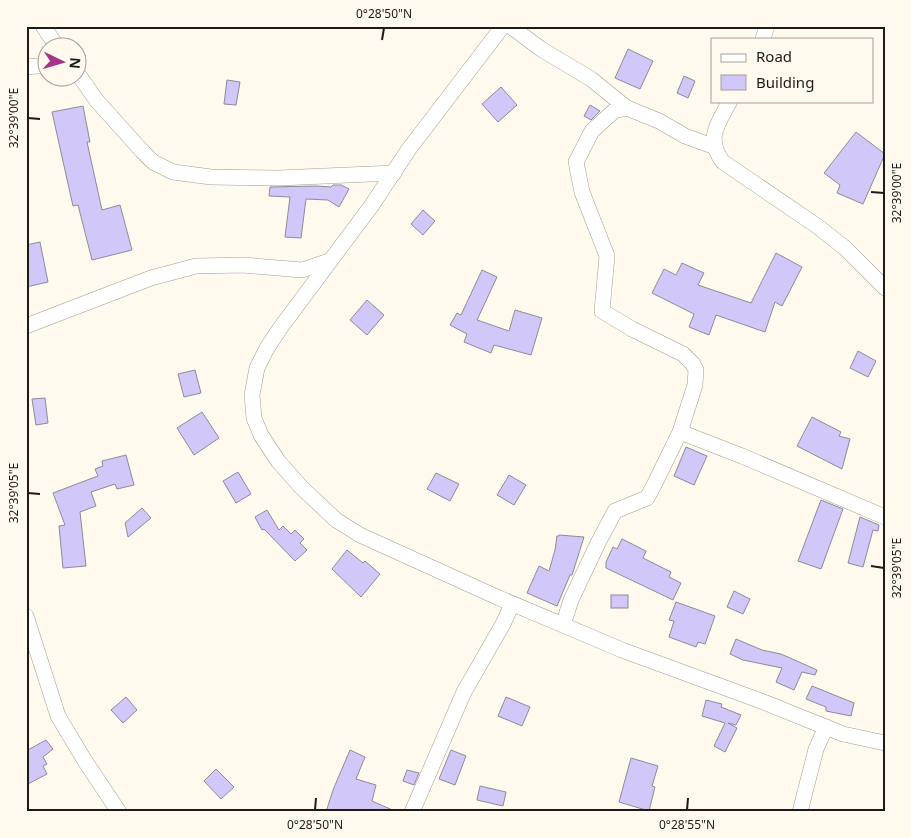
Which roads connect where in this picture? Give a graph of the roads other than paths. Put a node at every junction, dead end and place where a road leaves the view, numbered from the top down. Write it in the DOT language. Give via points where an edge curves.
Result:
graph roads {
  1 [pos="43,26"];
  2 [pos="503,26"];
  3 [pos="510,26"];
  4 [pos="767,26"];
  5 [pos="51,38"];
  6 [pos="763,38"];
  7 [pos="88,88"];
  8 [pos="729,102"];
  9 [pos="627,108"];
  10 [pos="715,147"];
  11 [pos="394,173"];
  12 [pos="329,261"];
  13 [pos="885,288"];
  14 [pos="26,326"];
  15 [pos="680,432"];
  16 [pos="885,517"];
  17 [pos="512,604"];
  18 [pos="26,616"];
  19 [pos="563,625"];
  20 [pos="826,727"];
  21 [pos="885,743"];
  22 [pos="119,812"];
  23 [pos="412,812"];
  24 [pos="800,812"];
  1 -- 5 [label="street"];
  2 -- 11 [label="street"];
  3 -- 9 [label="street" via="591,79"];
  4 -- 6 [label="street"];
  7 -- 11 [label="street" via="153,162 173,172 211,177 278,178"];
  8 -- 10 [label="street" via="716,126"];
  9 -- 10 [label="street"];
  9 -- 15 [label="street" via="614,111 592,131 576,162 582,192 607,256 602,311 683,354 696,370 695,385"];
  10 -- 13 [label="street" via="723,162 817,226 845,248"];
  11 -- 12 [label="street"];
  12 -- 14 [label="street" via="302,270 242,265 196,266 151,278"];
  12 -- 17 [label="street" via="280,327 256,368 252,395 254,418 261,435 278,461 336,520 360,535"];
  15 -- 16 [label="street"];
  15 -- 19 [label="street" via="648,498 615,511 571,600"];
  17 -- 19 [label="street"];
  17 -- 23 [label="street" via="464,692"];
  18 -- 22 [label="street" via="58,716"];
  19 -- 20 [label="street"];
  20 -- 21 [label="street" via="857,738"];
  20 -- 24 [label="street" via="816,749"];
}
